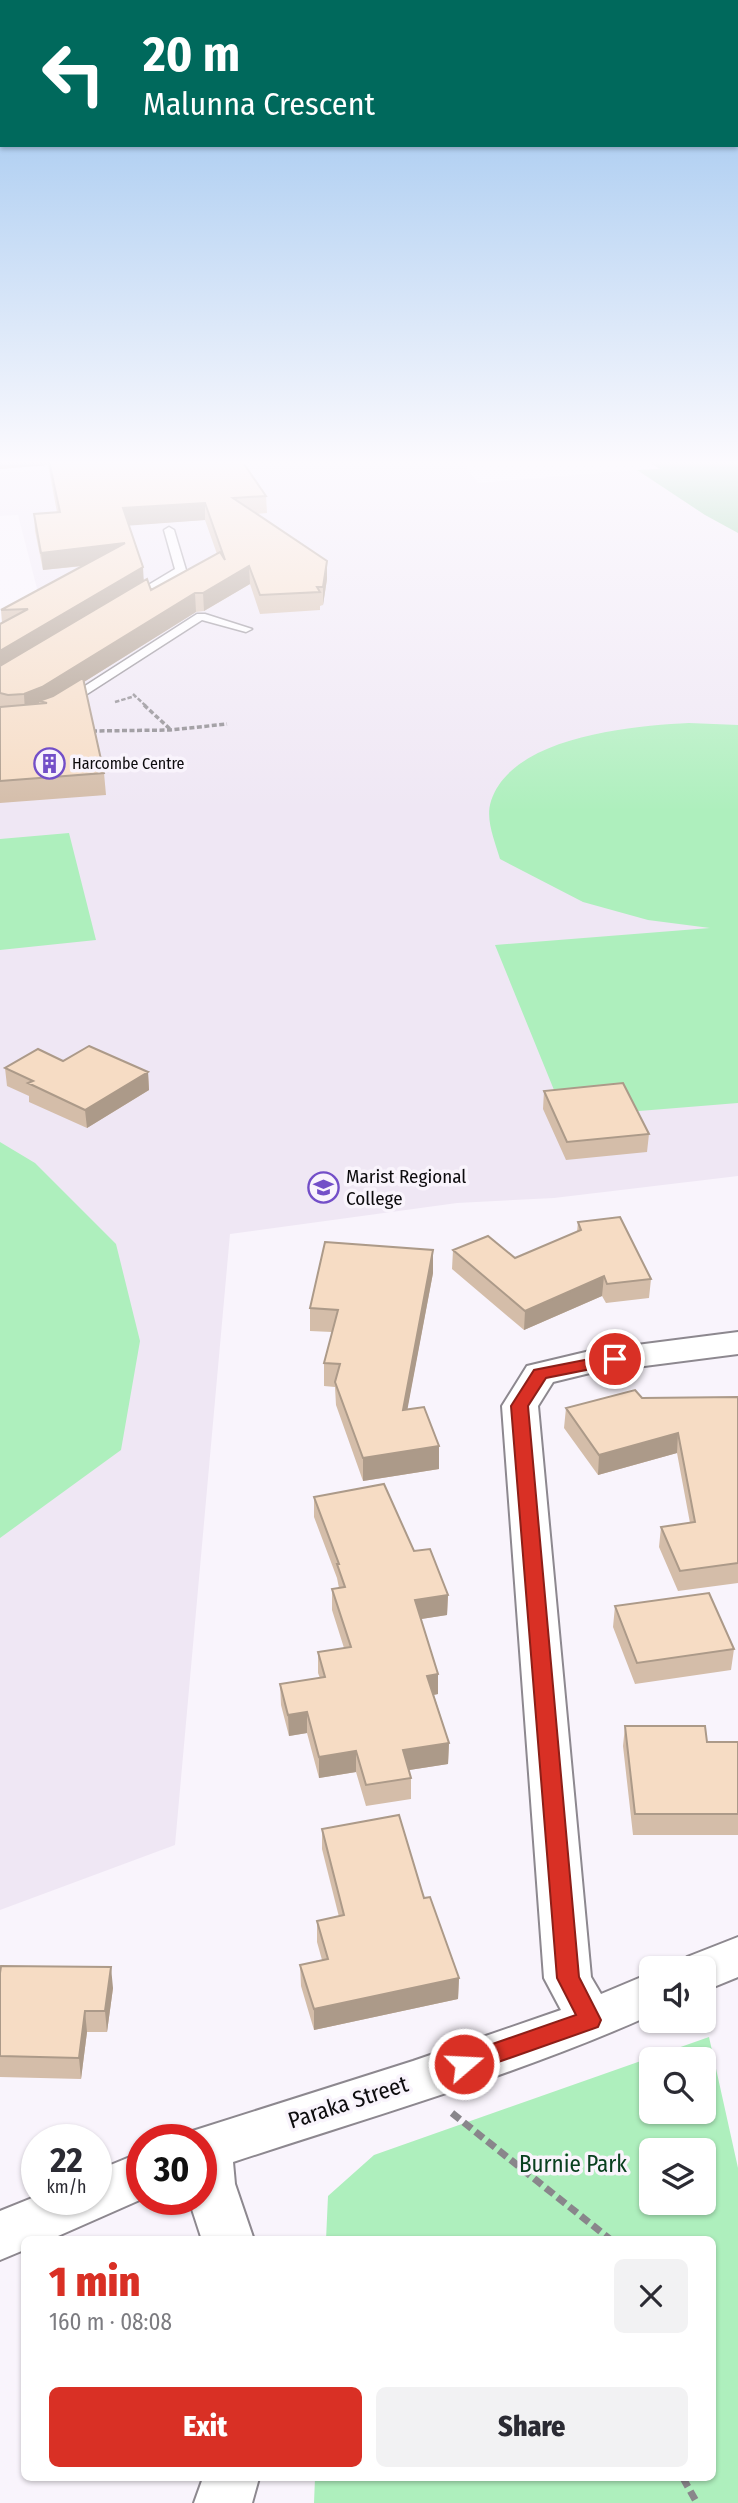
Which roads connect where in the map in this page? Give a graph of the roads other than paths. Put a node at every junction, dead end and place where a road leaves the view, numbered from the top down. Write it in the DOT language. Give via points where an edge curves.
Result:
graph roads {
  1 [pos="168,578"];
  2 [pos="124,604"];
  3 [pos="246,629"];
  4 [pos="49,712"];
  5 [pos="738,1343"];
  6 [pos="738,1956"];
  7 [pos="716,1966"];
  8 [pos="639,1998"];
  9 [pos="590,2020"];
  10 [pos="217,2145"];
  11 [pos="217,2208"];
  12 [pos="50,2215"];
  13 [pos="0,2236"];
  14 [pos="227,2236"];
  15 [pos="231,2481"];
  16 [pos="223,2503"];
  1 -- 2 [label="lane"];
  3 -- 4 [label="lane" via="201,616"];
  5 -- 9 [label="street" via="590,1362 540,1374 520,1406 568,1978"];
  6 -- 7 [label="street"];
  8 -- 9 [label="street, Paraka Street"];
  9 -- 10 [label="street, Paraka Street"];
  11 -- 14 [label="street"];
  12 -- 13 [label="street"];
  15 -- 16 [label="street"];
}
